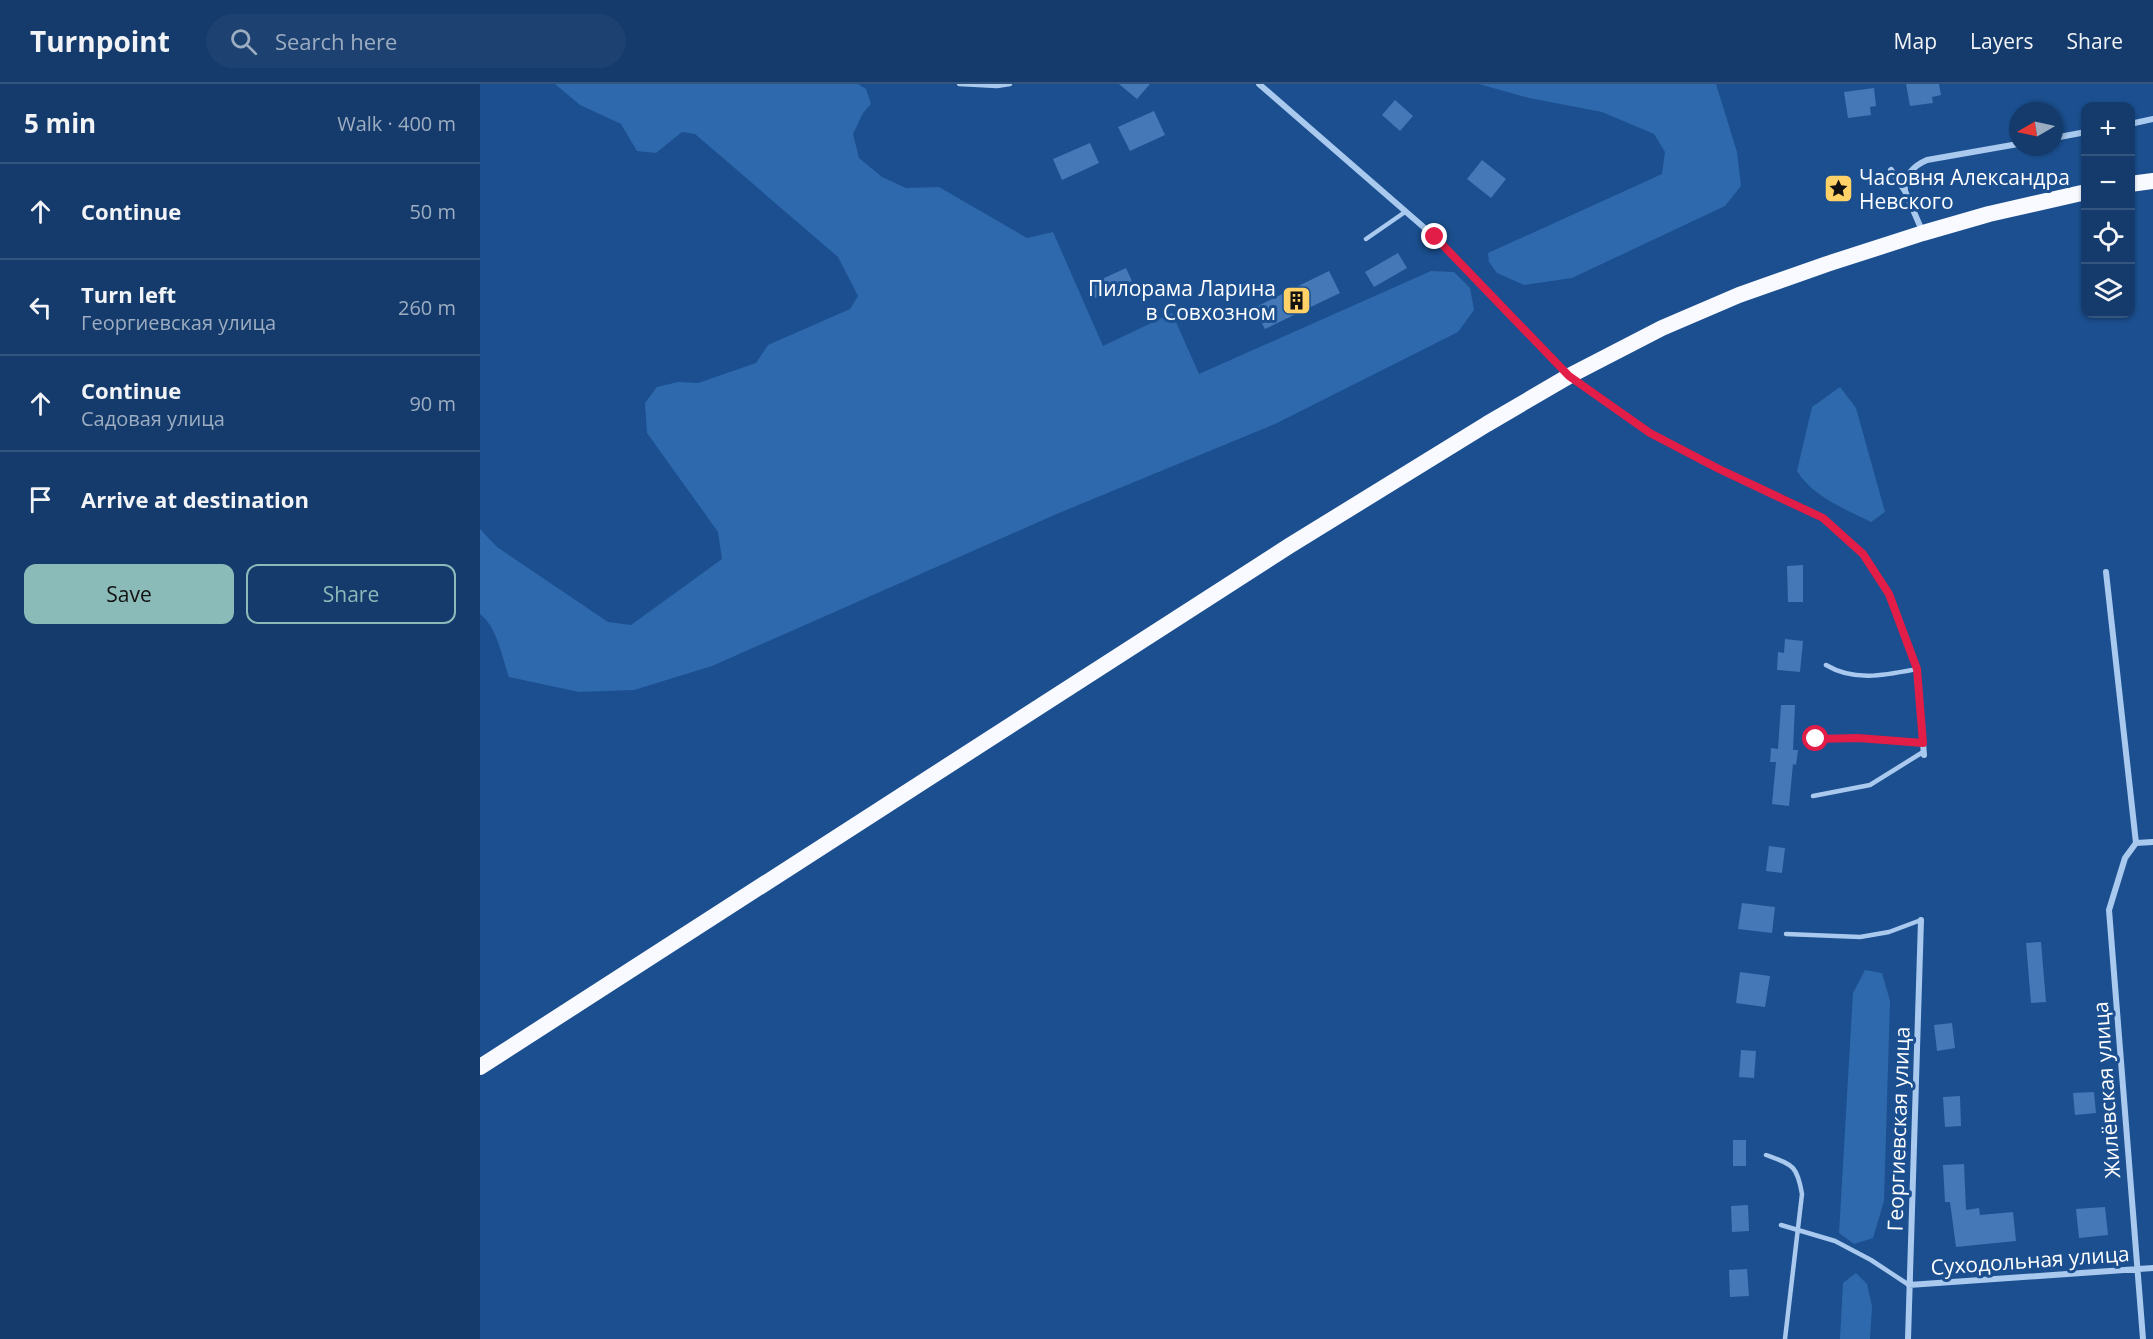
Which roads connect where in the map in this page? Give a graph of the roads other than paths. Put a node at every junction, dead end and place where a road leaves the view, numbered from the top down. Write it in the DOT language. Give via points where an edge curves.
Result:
graph roads {
  1 [pos="959,84"];
  2 [pos="1010,84"];
  3 [pos="1259,84"];
  4 [pos="2153,119"];
  5 [pos="2135,123"];
  6 [pos="2081,133"];
  7 [pos="2063,136"];
  8 [pos="2009,145"];
  9 [pos="1891,170"];
  10 [pos="2153,181"];
  11 [pos="2135,183"];
  12 [pos="1905,191"];
  13 [pos="2081,193"];
  14 [pos="1405,213"];
  15 [pos="1923,233"];
  16 [pos="1366,239"];
  17 [pos="1569,376"];
  18 [pos="2106,572"];
  19 [pos="1826,665"];
  20 [pos="1917,669"];
  21 [pos="1816,739"];
  22 [pos="1923,743"];
  23 [pos="1924,753"];
  24 [pos="1813,796"];
  25 [pos="2153,842"];
  26 [pos="2136,843"];
  27 [pos="1921,920"];
  28 [pos="1786,934"];
  29 [pos="480,1067"];
  30 [pos="1766,1155"];
  31 [pos="1782,1225"];
  32 [pos="1797,1230"];
  33 [pos="2153,1268"];
  34 [pos="2137,1269"];
  35 [pos="1910,1285"];
  36 [pos="1785,1339"];
  37 [pos="1908,1339"];
  38 [pos="2143,1339"];
  1 -- 2 [label="lane"];
  3 -- 14 [label="street"];
  4 -- 5 [label="street"];
  6 -- 7 [label="street"];
  8 -- 12 [label="street" via="1923,161 1909,173"];
  9 -- 12 [label="street"];
  10 -- 11 [label="highway"];
  12 -- 15 [label="street"];
  13 -- 15 [label="highway"];
  14 -- 16 [label="lane"];
  14 -- 17 [label="street" via="1435,237"];
  15 -- 17 [label="highway" via="1739,295 1662,328"];
  17 -- 20 [label="street" via="1650,433 1823,518 1863,554 1889,594"];
  17 -- 29 [label="highway" via="1289,546"];
  18 -- 26 [label="street"];
  19 -- 20 [label="lane" via="1858,676"];
  20 -- 22 [label="street"];
  21 -- 22 [label="lane"];
  22 -- 23 [label="street"];
  23 -- 24 [label="lane" via="1870,785"];
  25 -- 26 [label="street"];
  26 -- 34 [label="street, Жилёвская улица" via="2125,858 2109,910"];
  27 -- 28 [label="lane" via="1890,932 1860,937"];
  27 -- 35 [label="street, Георгиевская улица"];
  30 -- 32 [label="lane" via="1788,1163 1798,1174 1802,1194"];
  31 -- 32 [label="lane"];
  32 -- 35 [label="lane" via="1835,1241"];
  32 -- 36 [label="lane"];
  33 -- 34 [label="street, Суходольная улица"];
  34 -- 35 [label="street, Суходольная улица"];
  34 -- 38 [label="street, Жилёвская улица"];
  35 -- 37 [label="street, Георгиевская улица"];
}
